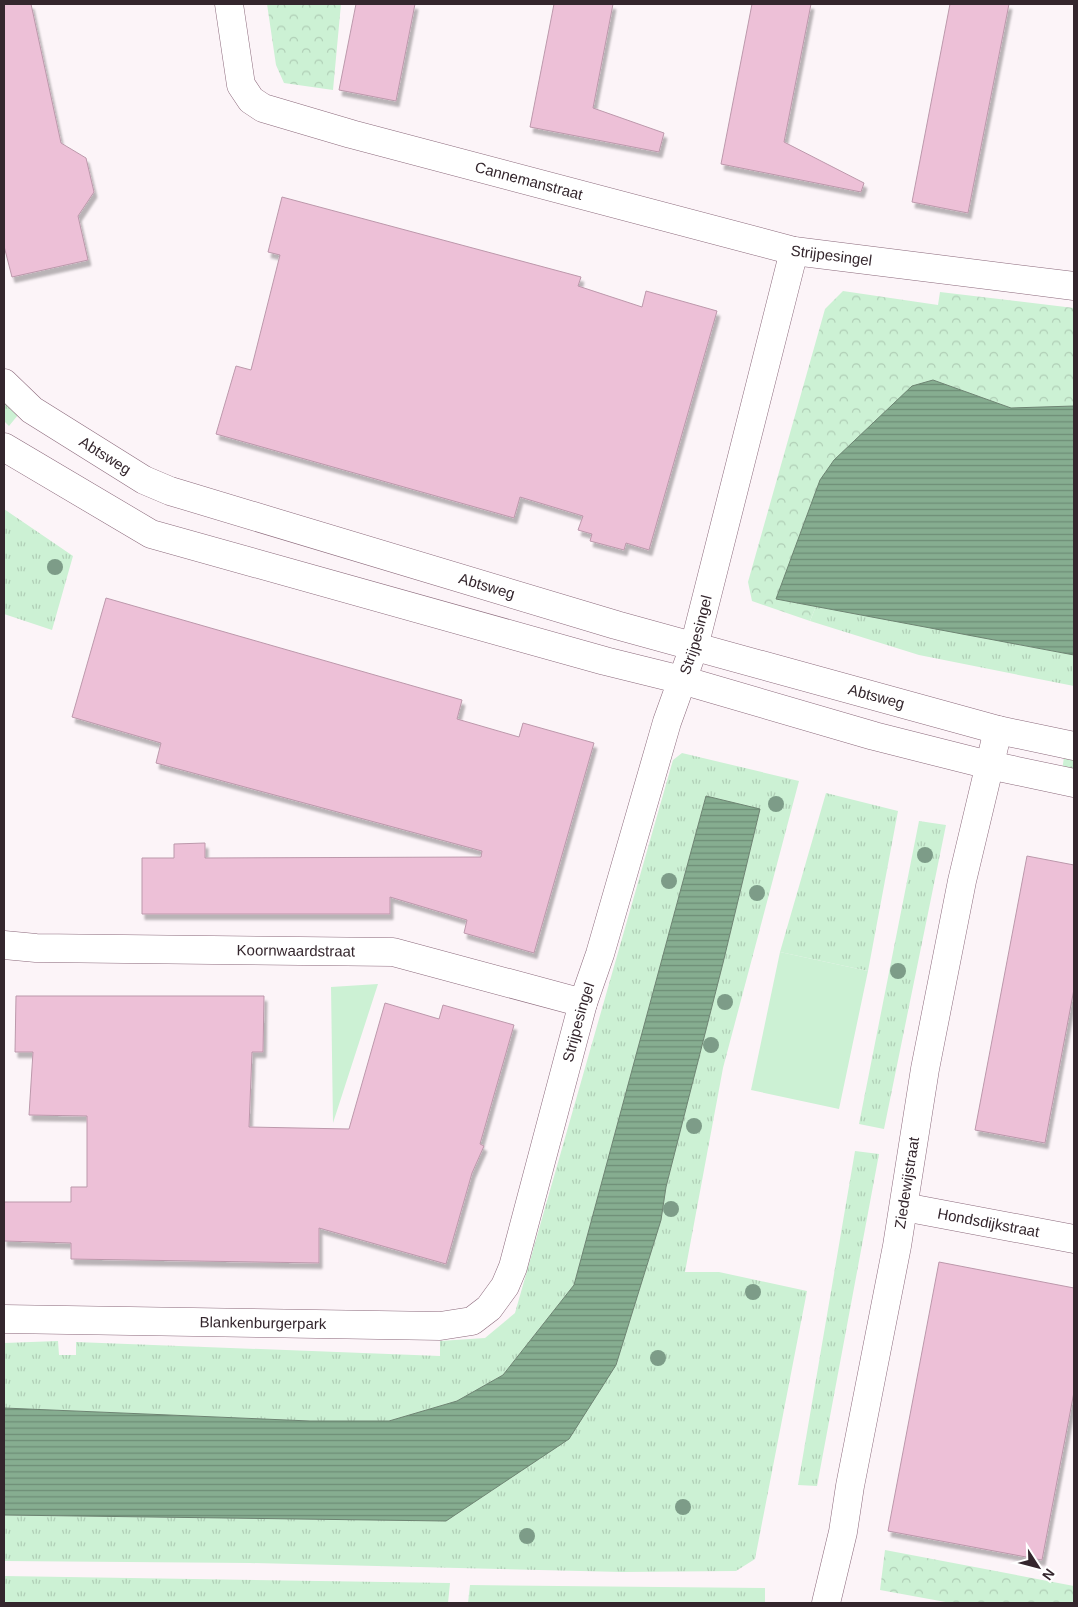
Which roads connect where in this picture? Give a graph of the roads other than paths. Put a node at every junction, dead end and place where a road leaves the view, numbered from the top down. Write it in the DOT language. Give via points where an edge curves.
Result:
graph roads {
  1 [pos="229,4"];
  2 [pos="794,251"];
  3 [pos="1074,286"];
  4 [pos="4,383"];
  5 [pos="4,447"];
  6 [pos="694,647"];
  7 [pos="682,680"];
  8 [pos="998,730"];
  9 [pos="1074,746"];
  10 [pos="989,765"];
  11 [pos="1074,783"];
  12 [pos="4,945"];
  13 [pos="583,1003"];
  14 [pos="904,1207"];
  15 [pos="1074,1239"];
  16 [pos="505,1286"];
  17 [pos="4,1319"];
  18 [pos="826,1603"];
  1 -- 2 [label="street, Cannemanstraat" via="241,86 251,100 264,108"];
  2 -- 3 [label="street, Strijpesingel"];
  2 -- 6 [label="street, Strijpesingel"];
  4 -- 6 [label="street, Abtsweg" via="32,410 144,480 170,491"];
  5 -- 7 [label="street" via="151,534"];
  6 -- 7 [label="street, Strijpesingel"];
  6 -- 8 [label="street, Abtsweg"];
  7 -- 10 [label="street" via="874,736"];
  7 -- 13 [label="street, Strijpesingel"];
  8 -- 9 [label="street, Abtsweg"];
  8 -- 10 [label="street"];
  10 -- 11 [label="street"];
  10 -- 14 [label="street, Ziedewijstraat" via="924,1069"];
  12 -- 13 [label="street, Koornwaardstraat" via="394,952"];
  13 -- 16 [label="street, Strijpesingel" via="513,1267"];
  14 -- 15 [label="street, Hondsdijkstraat"];
  14 -- 18 [label="street, Ziedewijstraat" via="843,1532"];
  16 -- 17 [label="street, Blankenburgerpark" via="489,1308 472,1321 440,1326"];
}
